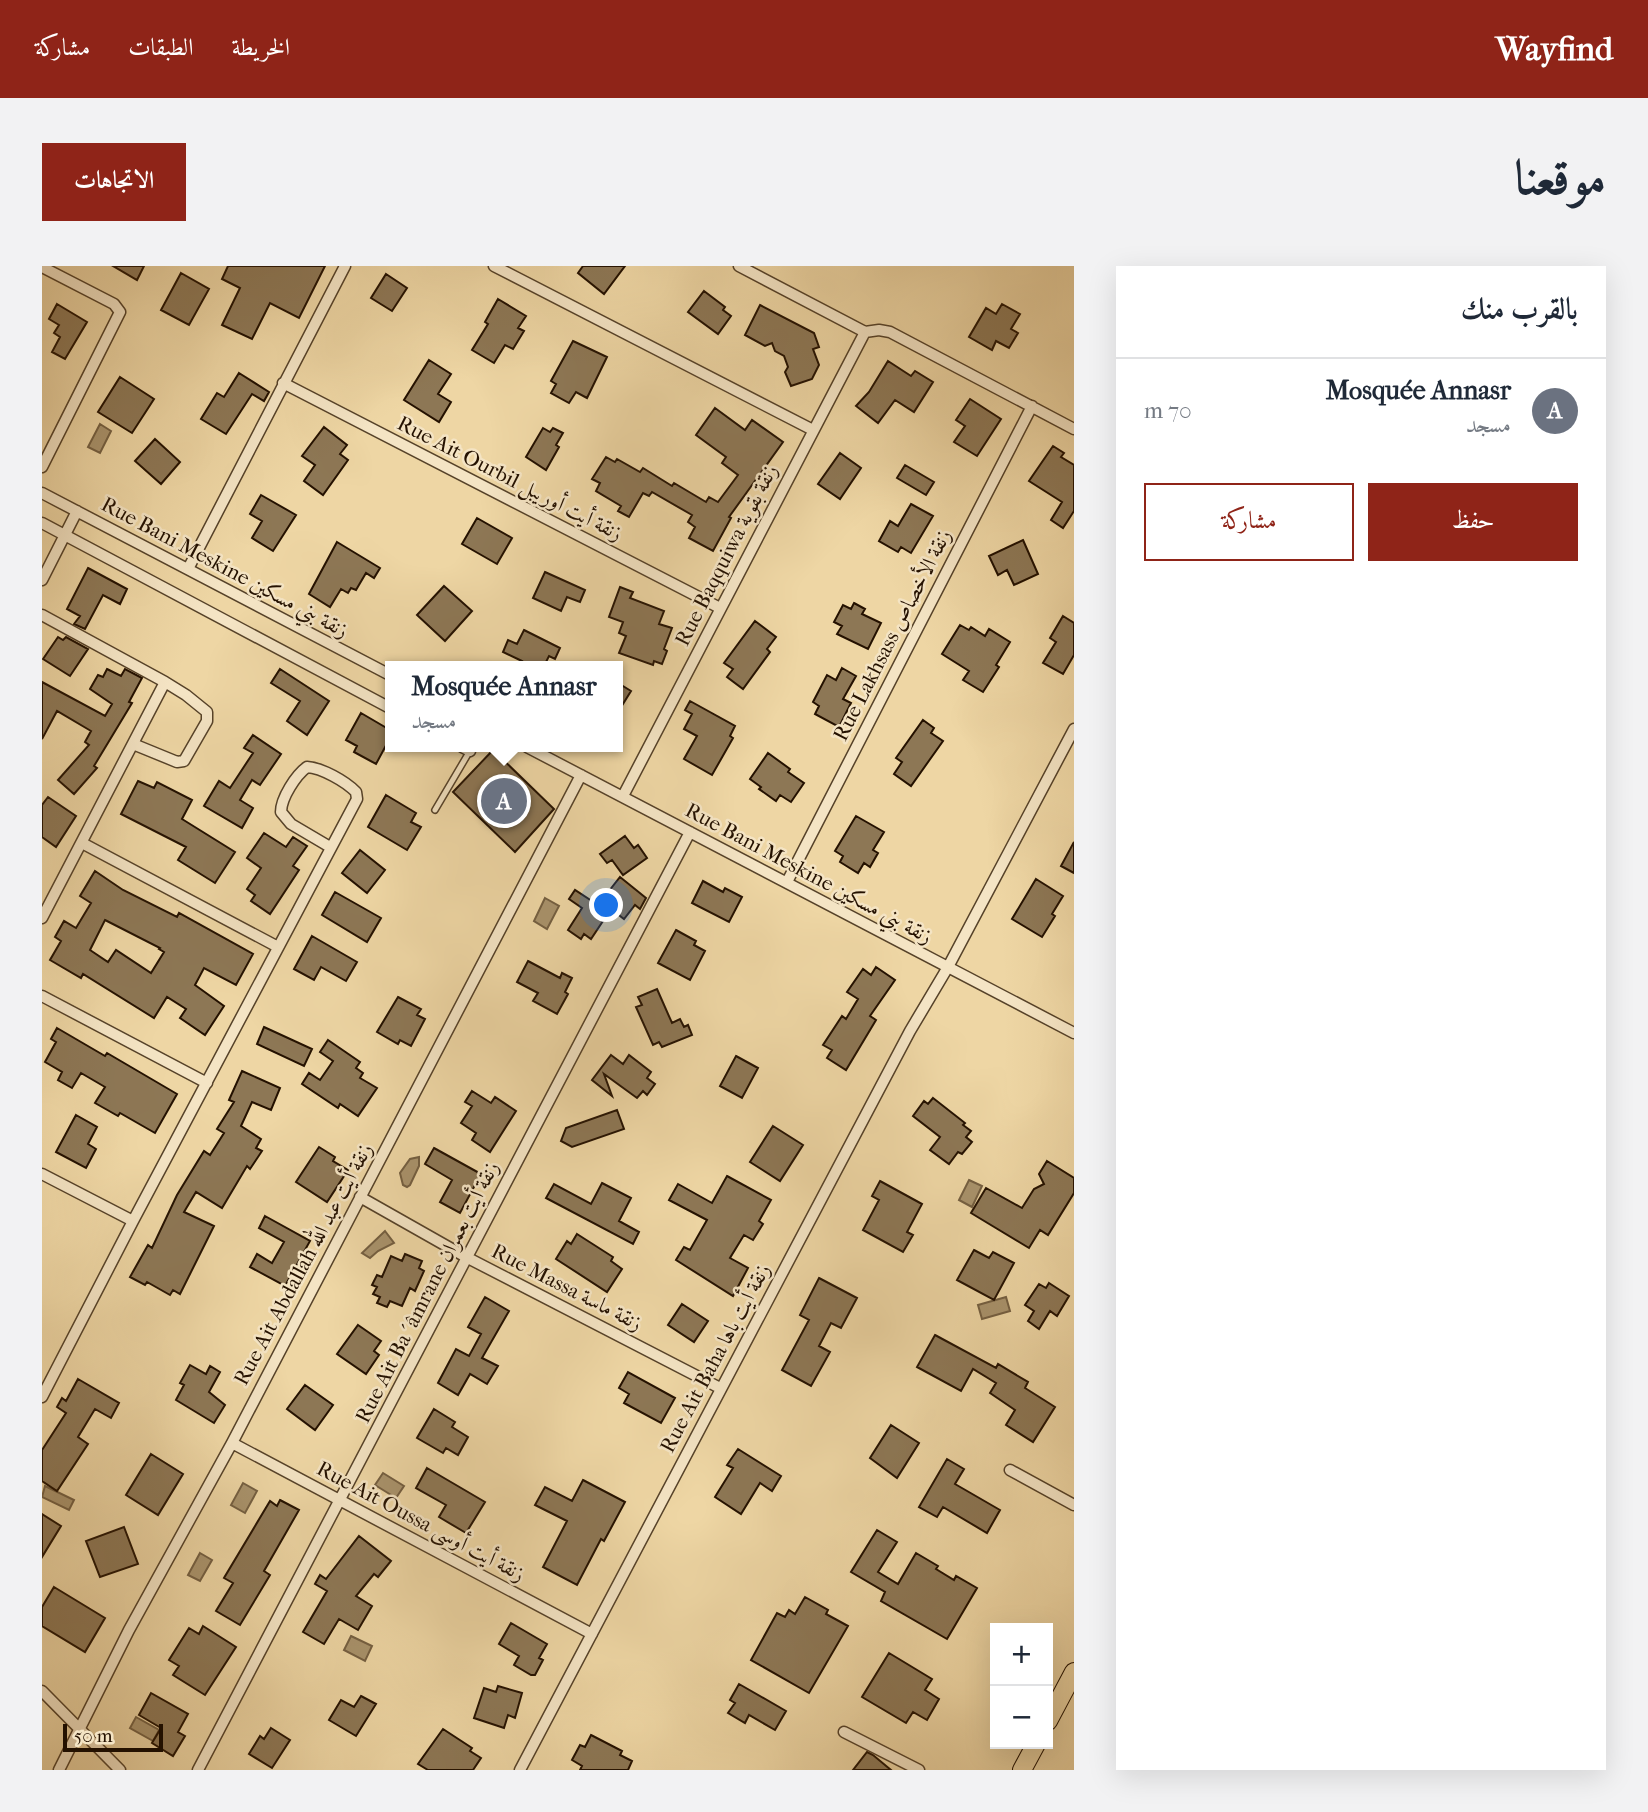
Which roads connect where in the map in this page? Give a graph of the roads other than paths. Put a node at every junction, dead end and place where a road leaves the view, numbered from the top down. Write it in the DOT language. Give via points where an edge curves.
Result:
graph roads {
  1 [pos="345,266"];
  2 [pos="494,266"];
  3 [pos="739,266"];
  4 [pos="42,267"];
  5 [pos="865,332"];
  6 [pos="283,383"];
  7 [pos="1032,407"];
  8 [pos="1074,429"];
  9 [pos="813,430"];
  10 [pos="42,467"];
  11 [pos="42,493"];
  12 [pos="77,512"];
  13 [pos="42,523"];
  14 [pos="65,535"];
  15 [pos="188,569"];
  16 [pos="42,580"];
  17 [pos="720,608"];
  18 [pos="42,615"];
  19 [pos="385,672"];
  20 [pos="165,682"];
  21 [pos="385,705"];
  22 [pos="1074,729"];
  23 [pos="133,744"];
  24 [pos="466,752"];
  25 [pos="537,752"];
  26 [pos="581,775"];
  27 [pos="623,796"];
  28 [pos="435,810"];
  29 [pos="690,832"];
  30 [pos="82,843"];
  31 [pos="330,847"];
  32 [pos="787,882"];
  33 [pos="42,918"];
  34 [pos="278,947"];
  35 [pos="948,967"];
  36 [pos="42,996"];
  37 [pos="1074,1033"];
  38 [pos="207,1083"];
  39 [pos="42,1174"];
  40 [pos="360,1197"];
  41 [pos="132,1221"];
  42 [pos="466,1257"];
  43 [pos="47,1374"];
  44 [pos="720,1388"];
  45 [pos="42,1396"];
  46 [pos="232,1443"];
  47 [pos="1010,1470"];
  48 [pos="341,1500"];
  49 [pos="1074,1505"];
  50 [pos="592,1634"];
  51 [pos="1074,1672"];
  52 [pos="42,1691"];
  53 [pos="1053,1712"];
  54 [pos="80,1729"];
  55 [pos="844,1732"];
  56 [pos="1033,1749"];
  57 [pos="59,1770"];
  58 [pos="120,1770"];
  59 [pos="198,1770"];
  60 [pos="520,1770"];
  61 [pos="919,1770"];
  62 [pos="1022,1770"];
  1 -- 6 [label="street"];
  2 -- 9 [label="street"];
  3 -- 5 [label="street"];
  4 -- 10 [label="street" via="114,304 120,312"];
  5 -- 7 [label="street" via="890,332"];
  5 -- 9 [label="street, Rue Baqquiwa زنقة بقوية"];
  6 -- 15 [label="street"];
  6 -- 17 [label="street, Rue Ait Ourbil زنقة أيت أوريبل"];
  7 -- 8 [label="street"];
  7 -- 32 [label="street, Rue Lakhsass زنقة الأخصاص"];
  9 -- 17 [label="street, Rue Baqquiwa زنقة بقوية"];
  11 -- 12 [label="street, Rue Bani Meskine زنقة بني مسكين"];
  12 -- 14 [label="street"];
  12 -- 15 [label="street, Rue Bani Meskine زنقة بني مسكين"];
  13 -- 14 [label="street"];
  14 -- 16 [label="street"];
  14 -- 21 [label="street"];
  15 -- 19 [label="street, Rue Bani Meskine زنقة بني مسكين"];
  17 -- 27 [label="street, Rue Baqquiwa زنقة بقوية"];
  18 -- 20 [label="street"];
  20 -- 23 [label="street"];
  20 -- 23 [label="street" via="202,706 207,721 181,762"];
  22 -- 35 [label="street, Rue Ait Baha زنقة أيت باها"];
  23 -- 30 [label="street"];
  24 -- 28 [label="lane"];
  25 -- 26 [label="street, Rue Bani Meskine زنقة بني مسكين"];
  26 -- 27 [label="street, Rue Bani Meskine زنقة بني مسكين"];
  26 -- 40 [label="street, Rue Ait Abdallah زنقة أيت عبد الله"];
  27 -- 29 [label="street, Rue Bani Meskine زنقة بني مسكين"];
  29 -- 32 [label="street, Rue Bani Meskine زنقة بني مسكين"];
  29 -- 42 [label="street, Rue Ait Ba´âmrane زنقة أيت بعمران"];
  30 -- 33 [label="street"];
  30 -- 34 [label="street"];
  31 -- 31 [label="street" via="357,795 350,786 307,766 282,803 281,812 291,824"];
  31 -- 34 [label="street"];
  32 -- 35 [label="street, Rue Bani Meskine زنقة بني مسكين"];
  34 -- 38 [label="street"];
  35 -- 37 [label="street, Rue Bani Meskine زنقة بني مسكين"];
  35 -- 44 [label="street, Rue Ait Baha زنقة أيت باها"];
  36 -- 38 [label="street"];
  38 -- 41 [label="street"];
  39 -- 41 [label="street"];
  40 -- 42 [label="street, Rue Massa زنقة ماسة"];
  40 -- 46 [label="street, Rue Ait Abdallah زنقة أيت عبد الله"];
  41 -- 43 [label="street"];
  42 -- 44 [label="street, Rue Massa زنقة ماسة"];
  42 -- 48 [label="street, Rue Ait Ba´âmrane زنقة أيت بعمران"];
  43 -- 45 [label="street"];
  44 -- 50 [label="street, Rue Ait Baha زنقة أيت باها"];
  46 -- 48 [label="street, Rue Ait Oussa زنقة أيت أوسى"];
  46 -- 54 [label="street, Rue Ait Abdallah زنقة أيت عبد الله"];
  47 -- 49 [label="street"];
  48 -- 50 [label="street, Rue Ait Oussa زنقة أيت أوسى"];
  48 -- 59 [label="street, Rue Ait Ba´âmrane زنقة أيت بعمران"];
  50 -- 60 [label="street, Rue Ait Baha زنقة أيت باها"];
  51 -- 53 [label="main road"];
  52 -- 54 [label="street"];
  54 -- 57 [label="street, Rue Ait Abdallah زنقة أيت عبد الله"];
  54 -- 58 [label="street"];
  55 -- 61 [label="street"];
  56 -- 62 [label="main road"];
}
